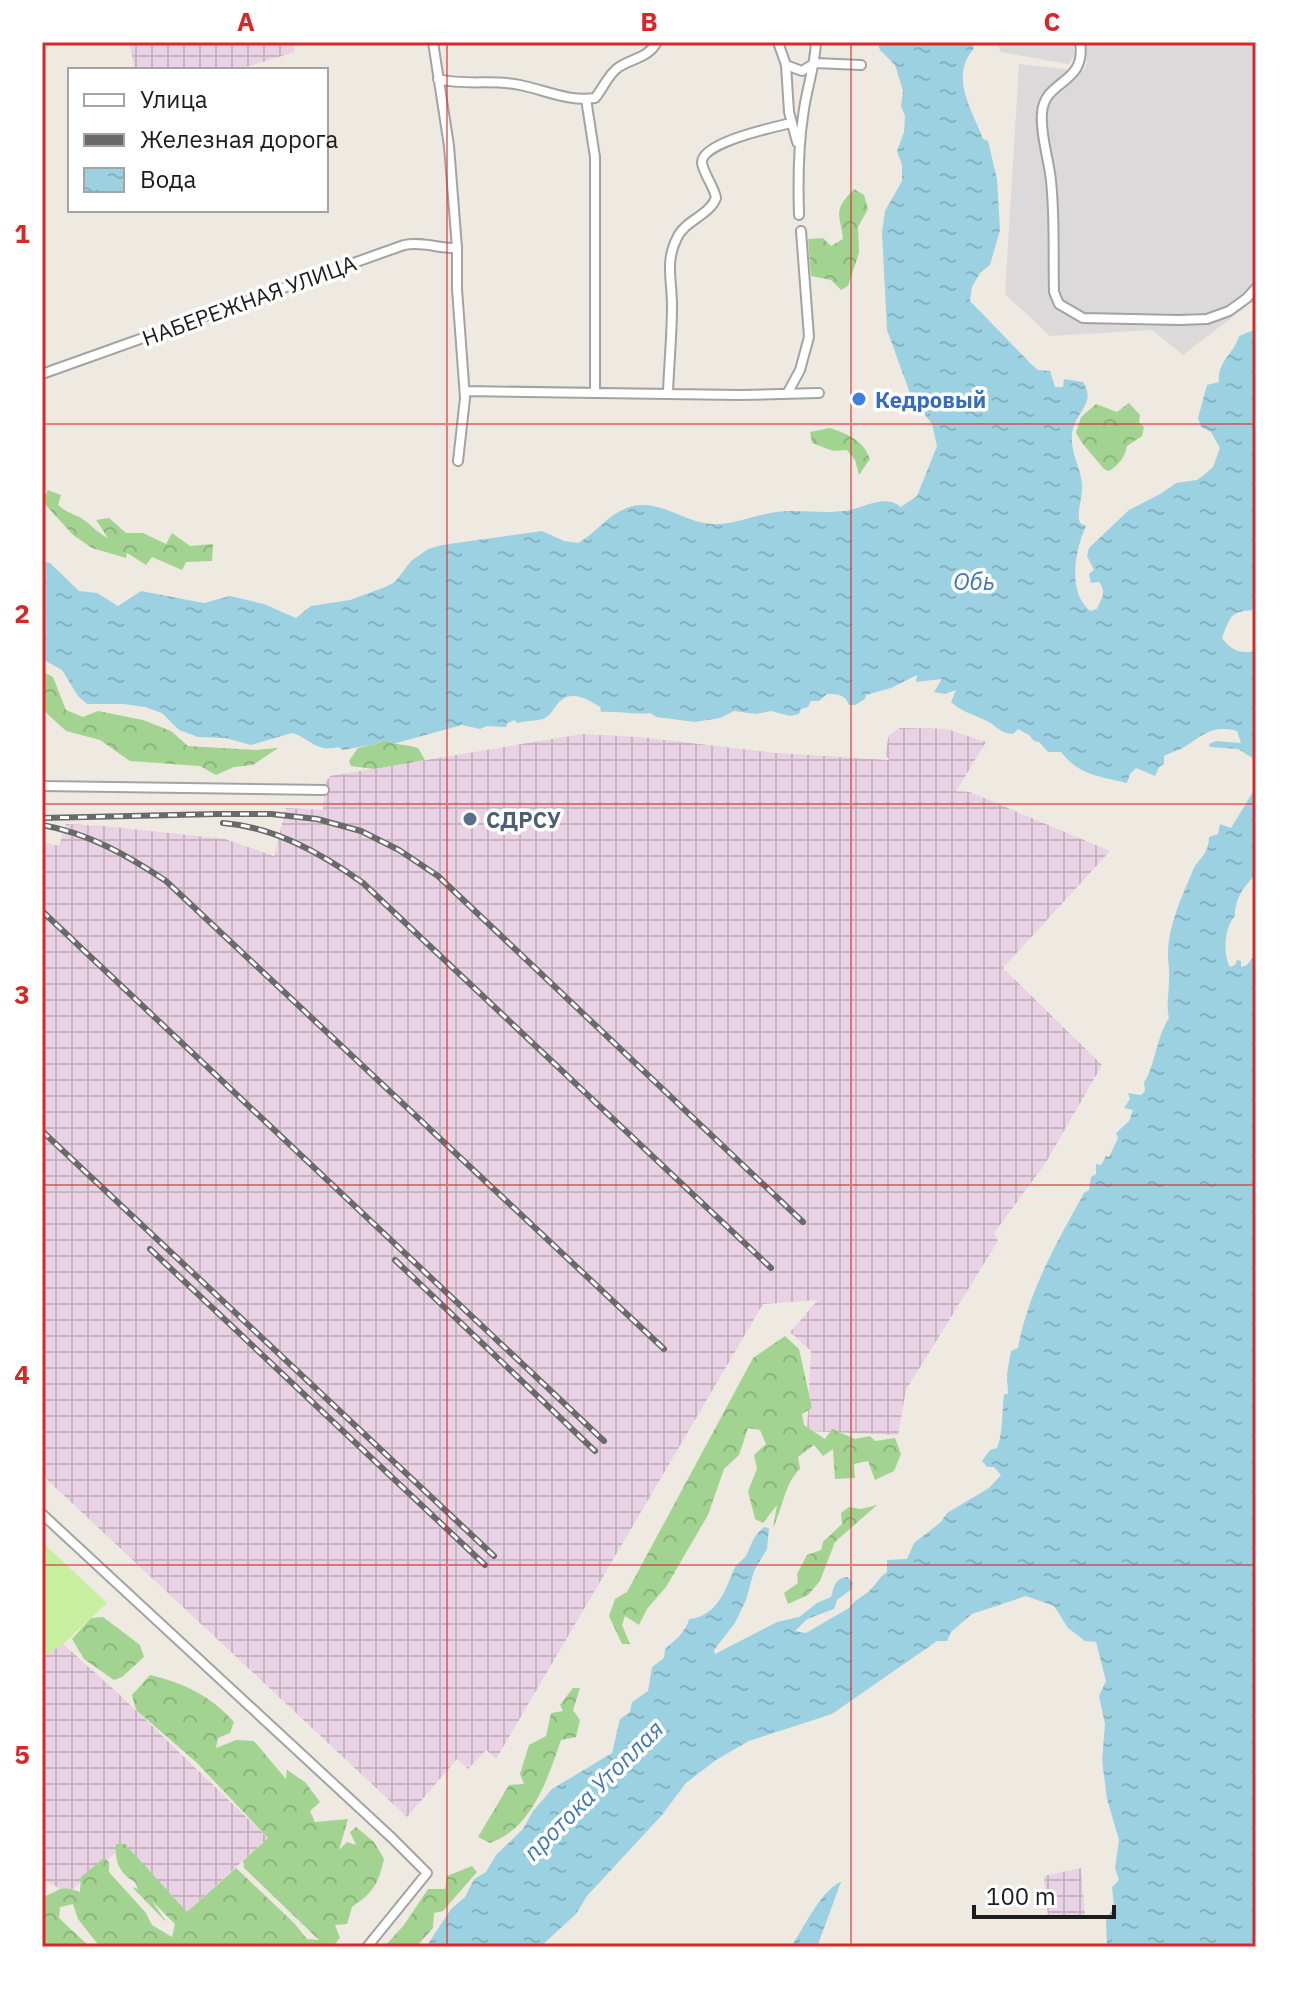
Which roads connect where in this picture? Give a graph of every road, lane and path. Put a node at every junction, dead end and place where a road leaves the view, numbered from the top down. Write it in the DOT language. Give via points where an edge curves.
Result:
graph roads {
  1 [pos="433,42"];
  2 [pos="657,42"];
  3 [pos="778,42"];
  4 [pos="816,42"];
  5 [pos="1080,42"];
  6 [pos="815,63"];
  7 [pos="786,65"];
  8 [pos="861,65"];
  9 [pos="438,79"];
  10 [pos="586,99"];
  11 [pos="791,123"];
  12 [pos="799,149"];
  13 [pos="799,215"];
  14 [pos="801,231"];
  15 [pos="457,248"];
  16 [pos="1256,288"];
  17 [pos="42,374"];
  18 [pos="465,391"];
  19 [pos="595,391"];
  20 [pos="668,393"];
  21 [pos="819,393"];
  22 [pos="787,394"];
  23 [pos="458,461"];
  24 [pos="42,786"];
  25 [pos="324,790"];
  26 [pos="42,1514"];
  27 [pos="367,1947"];
  1 -- 9 [label="street"];
  2 -- 10 [label="street" via="644,56 619,67 595,98"];
  3 -- 7 [label="street"];
  4 -- 6 [label="street"];
  5 -- 16 [label="street" via="1078,69 1049,95 1042,113 1059,304 1083,318 1207,319 1229,311"];
  6 -- 7 [label="street" via="802,71"];
  6 -- 8 [label="street"];
  6 -- 12 [label="street"];
  7 -- 11 [label="street"];
  9 -- 10 [label="street" via="522,85"];
  9 -- 15 [label="street"];
  10 -- 19 [label="street" via="595,157"];
  11 -- 12 [label="street"];
  11 -- 20 [label="street" via="729,141 703,155 716,198 678,234 669,256"];
  12 -- 13 [label="street"];
  14 -- 22 [label="street" via="809,337"];
  15 -- 17 [label="street, НАБЕРЕЖНАЯ УЛИЦА" via="404,245"];
  15 -- 18 [label="street"];
  18 -- 19 [label="street"];
  18 -- 23 [label="street"];
  19 -- 20 [label="street"];
  20 -- 22 [label="street"];
  21 -- 22 [label="street"];
  24 -- 25 [label="street"];
  26 -- 27 [label="street" via="427,1873"];
}
